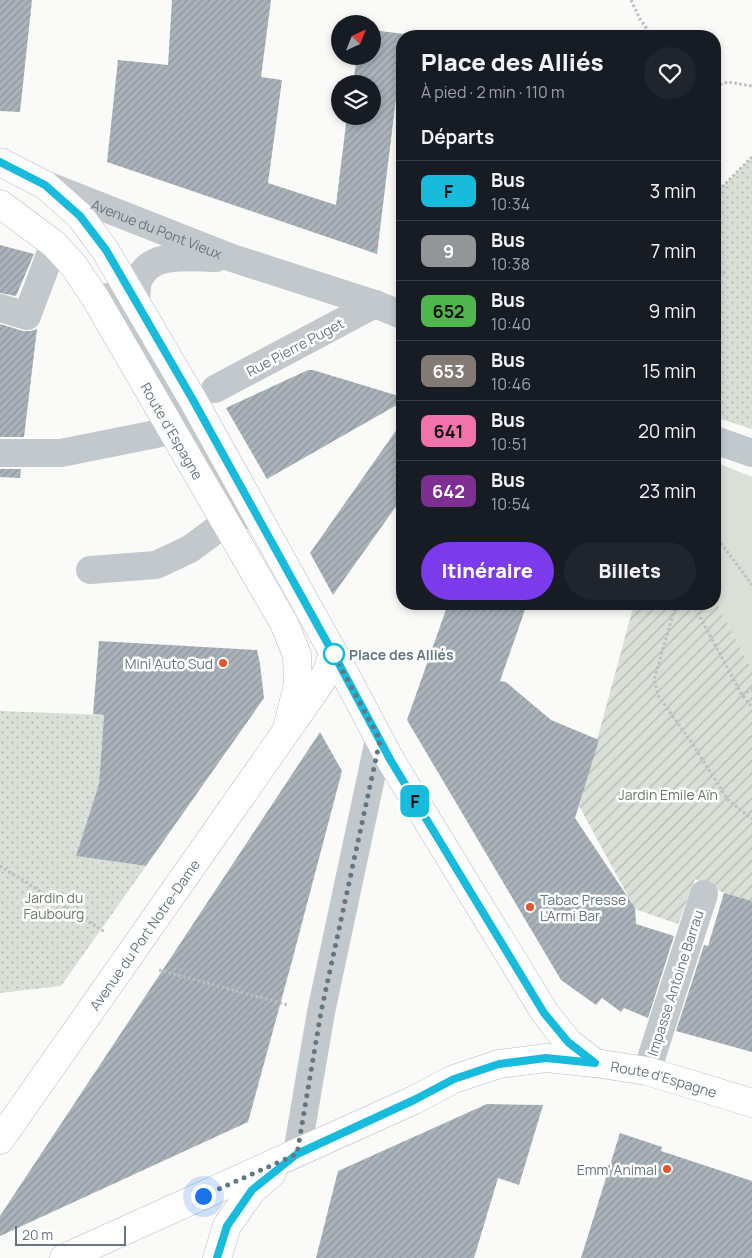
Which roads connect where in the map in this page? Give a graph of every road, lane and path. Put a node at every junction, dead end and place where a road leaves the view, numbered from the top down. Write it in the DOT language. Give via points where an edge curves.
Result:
graph roads {
  1 [pos="631,0"];
  2 [pos="648,30"];
  3 [pos="721,84"];
  4 [pos="752,86"];
  5 [pos="752,157"];
  6 [pos="0,162"];
  7 [pos="45,185"];
  8 [pos="721,188"];
  9 [pos="0,204"];
  10 [pos="54,244"];
  11 [pos="232,258"];
  12 [pos="74,266"];
  13 [pos="721,271"];
  14 [pos="724,274"];
  15 [pos="136,301"];
  16 [pos="375,304"];
  17 [pos="0,308"];
  18 [pos="396,313"];
  19 [pos="216,389"];
  20 [pos="171,431"];
  21 [pos="721,442"];
  22 [pos="0,452"];
  23 [pos="752,453"];
  24 [pos="225,523"];
  25 [pos="721,543"];
  26 [pos="90,570"];
  27 [pos="752,585"];
  28 [pos="674,610"];
  29 [pos="696,610"];
  30 [pos="284,623"];
  31 [pos="333,653"];
  32 [pos="752,689"];
  33 [pos="742,695"];
  34 [pos="752,707"];
  35 [pos="287,729"];
  36 [pos="380,740"];
  37 [pos="752,819"];
  38 [pos="0,866"];
  39 [pos="704,894"];
  40 [pos="82,917"];
  41 [pos="134,950"];
  42 [pos="321,1012"];
  43 [pos="595,1063"];
  44 [pos="647,1071"];
  45 [pos="752,1103"];
  46 [pos="0,1140"];
  47 [pos="297,1154"];
  48 [pos="64,1258"];
  49 [pos="217,1258"];
  1 -- 2 [label="path"];
  3 -- 4 [label="path" via="728,82"];
  5 -- 8 [label="path"];
  6 -- 7 [label="main road, Avenue du Pont Vieux"];
  7 -- 11 [label="street, Avenue du Pont Vieux"];
  7 -- 15 [label="main road, Route d'Espagne" via="80,216 106,250"];
  9 -- 10 [label="main road, Route d'Espagne"];
  10 -- 12 [label="main road, Route d'Espagne"];
  10 -- 17 [label="street" via="27,316"];
  11 -- 15 [label="street, Avenue du Pont Vieux" via="158,260 146,268 138,281"];
  11 -- 16 [label="street, Avenue du Pont Vieux"];
  12 -- 20 [label="main road, Route d'Espagne"];
  12 -- 31 [label="street" via="107,296 134,336 298,622"];
  13 -- 14 [label="path"];
  15 -- 31 [label="main road, Route d'Espagne"];
  16 -- 18 [label="street, Avenue du Pont Vieux"];
  16 -- 19 [label="street, Rue Pierre Puget"];
  20 -- 22 [label="street" via="61,453"];
  20 -- 24 [label="main road, Route d'Espagne"];
  21 -- 23 [label="street"];
  24 -- 26 [label="street" via="190,549 156,565"];
  24 -- 30 [label="main road, Route d'Espagne"];
  25 -- 27 [label="path"];
  28 -- 37 [label="path" via="654,680 659,697 728,800"];
  29 -- 33 [label="path"];
  30 -- 35 [label="main road, Avenue du Port Notre-Dame" via="297,655 298,685"];
  31 -- 35 [label="main road, Avenue du Port Notre-Dame" via="328,672"];
  31 -- 36 [label="main road, Route d'Espagne"];
  32 -- 33 [label="path"];
  33 -- 34 [label="path"];
  35 -- 41 [label="main road, Avenue du Port Notre-Dame"];
  36 -- 42 [label="street"];
  36 -- 43 [label="main road, Route d'Espagne" via="544,1013 568,1042"];
  38 -- 40 [label="path"];
  39 -- 44 [label="street, Impasse Antoine Barrau"];
  41 -- 42 [label="path" via="158,969"];
  41 -- 46 [label="main road, Avenue du Port Notre-Dame"];
  42 -- 47 [label="street"];
  43 -- 44 [label="main road, Route d'Espagne"];
  43 -- 47 [label="main road" via="546,1058 499,1064 454,1079"];
  44 -- 45 [label="main road, Route d'Espagne"];
  47 -- 48 [label="main road"];
  47 -- 49 [label="main road" via="252,1190 227,1226"];
}
